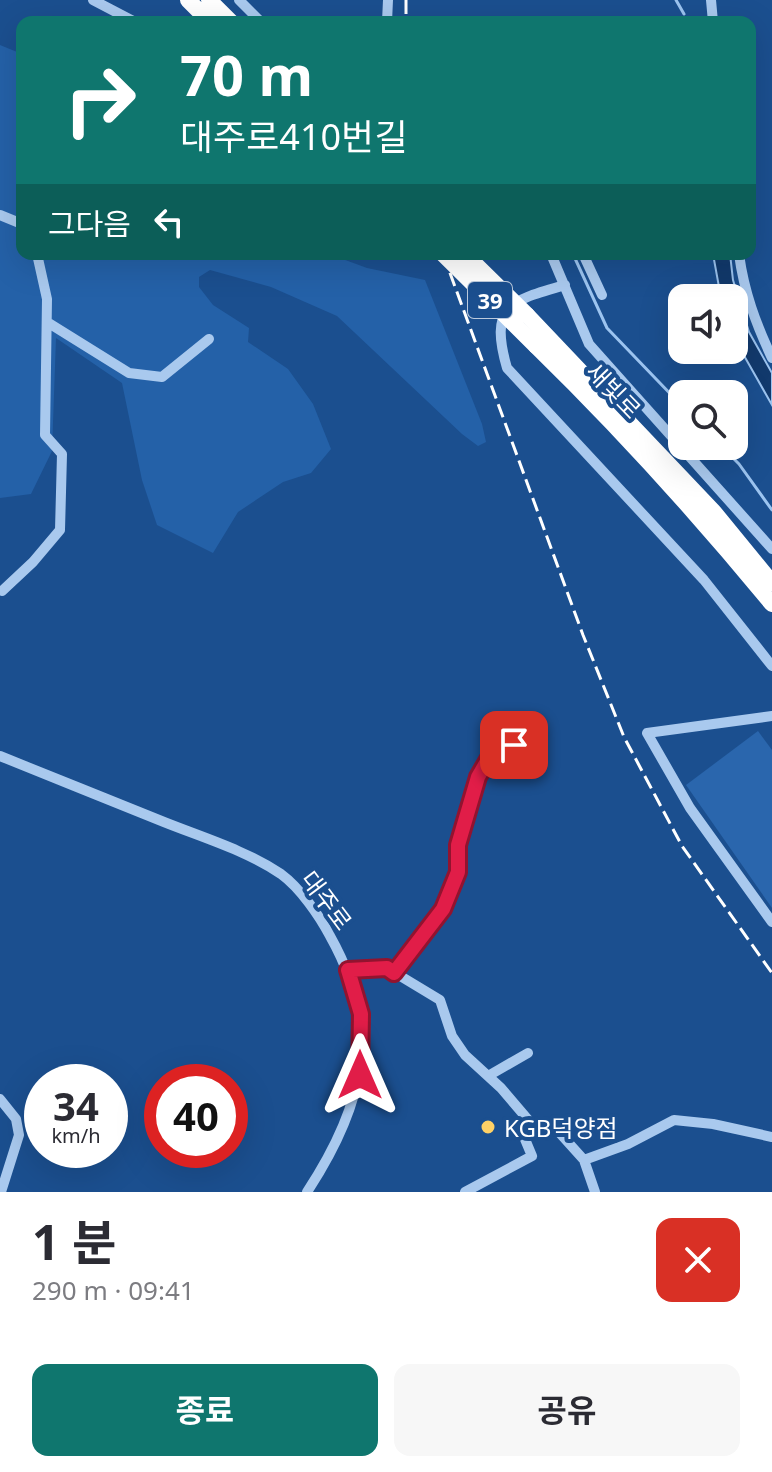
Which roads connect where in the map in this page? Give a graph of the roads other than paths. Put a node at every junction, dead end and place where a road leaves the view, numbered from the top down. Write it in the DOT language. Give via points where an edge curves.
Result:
graph roads {
  1 [pos="93,0"];
  2 [pos="188,0"];
  3 [pos="209,0"];
  4 [pos="239,0"];
  5 [pos="124,16"];
  6 [pos="204,16"];
  7 [pos="225,16"];
  8 [pos="255,16"];
  9 [pos="38,260"];
  10 [pos="449,260"];
  11 [pos="471,260"];
  12 [pos="554,260"];
  13 [pos="586,260"];
  14 [pos="740,260"];
  15 [pos="565,285"];
  16 [pos="602,295"];
  17 [pos="47,322"];
  18 [pos="209,339"];
  19 [pos="772,358"];
  20 [pos="772,549"];
  21 [pos="772,583"];
  22 [pos="2,591"];
  23 [pos="772,604"];
  24 [pos="772,666"];
  25 [pos="772,716"];
  26 [pos="514,745"];
  27 [pos="0,756"];
  28 [pos="772,922"];
  29 [pos="348,970"];
  30 [pos="394,973"];
  31 [pos="528,1053"];
  32 [pos="488,1076"];
  33 [pos="0,1099"];
  34 [pos="530,1122"];
  35 [pos="772,1137"];
  36 [pos="584,1160"];
  37 [pos="1,1192"];
  38 [pos="307,1192"];
  39 [pos="465,1192"];
  40 [pos="595,1192"];
  1 -- 5 [label="street"];
  2 -- 6 [label="highway"];
  3 -- 7 [label="highway"];
  4 -- 8 [label="street"];
  9 -- 17 [label="street"];
  10 -- 23 [label="highway, 새빛로 / 39, bridge" via="603,411"];
  11 -- 21 [label="highway, 새빛로 / 39, bridge" via="714,512"];
  12 -- 15 [label="street"];
  13 -- 16 [label="street"];
  14 -- 19 [label="street" via="755,323"];
  15 -- 20 [label="street" via="589,344"];
  15 -- 24 [label="street" via="519,298 503,315 498,338 507,368 704,580"];
  17 -- 18 [label="street" via="129,373 162,377"];
  17 -- 22 [label="street" via="45,435 62,454 60,530"];
  25 -- 28 [label="street" via="647,733 690,808"];
  26 -- 30 [label="street" via="489,758 478,777 458,845 458,872 443,909"];
  27 -- 29 [label="street, 대주로" via="244,852 284,876 322,920"];
  29 -- 30 [label="street" via="387,968"];
  29 -- 38 [label="street, 대주로" via="361,1014 360,1075 349,1118"];
  30 -- 32 [label="street" via="440,1000 452,1036"];
  31 -- 32 [label="street"];
  32 -- 34 [label="street"];
  33 -- 37 [label="street" via="16,1119 19,1135"];
  34 -- 36 [label="street" via="557,1130"];
  34 -- 39 [label="street" via="522,1132 532,1156"];
  35 -- 36 [label="street" via="674,1120"];
  36 -- 40 [label="street"];
}
